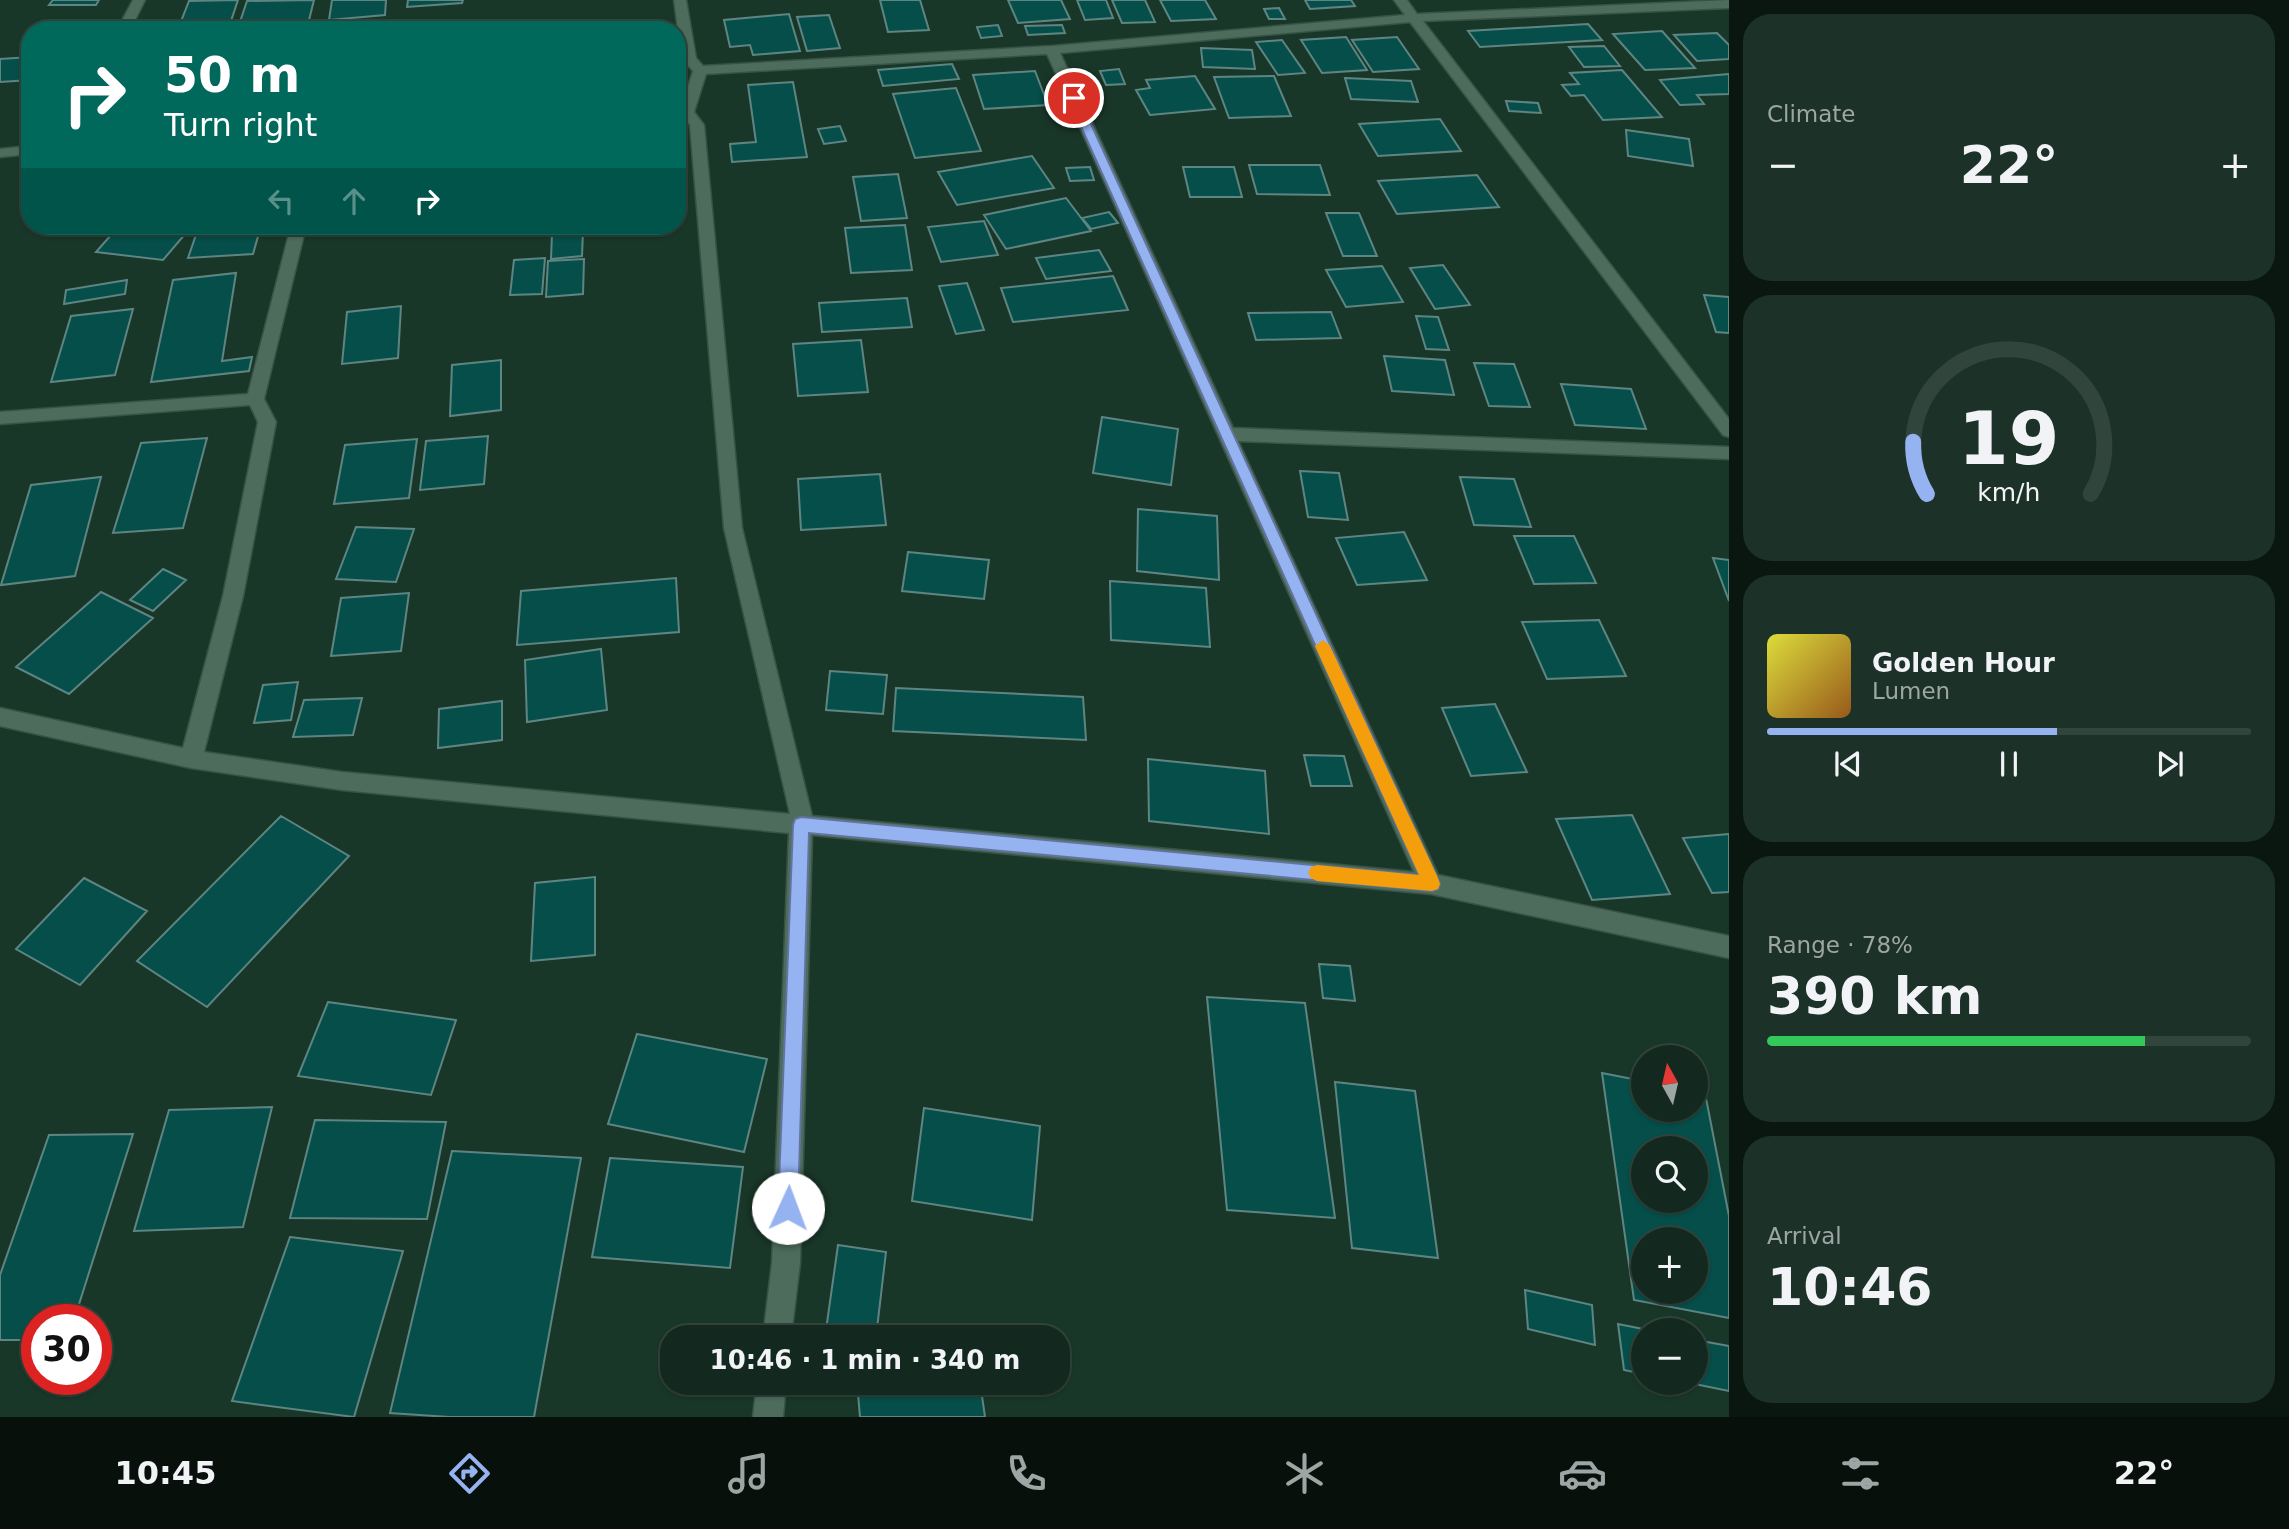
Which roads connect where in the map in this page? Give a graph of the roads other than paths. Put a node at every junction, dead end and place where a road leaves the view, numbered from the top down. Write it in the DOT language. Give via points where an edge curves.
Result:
graph roads {
  1 [pos="139,0"];
  2 [pos="680,0"];
  3 [pos="1399,0"];
  4 [pos="1723,5"];
  5 [pos="1413,18"];
  6 [pos="128,21"];
  7 [pos="683,21"];
  8 [pos="686,39"];
  9 [pos="1052,50"];
  10 [pos="701,70"];
  11 [pos="686,104"];
  12 [pos="686,116"];
  13 [pos="21,151"];
  14 [pos="0,153"];
  15 [pos="297,235"];
  16 [pos="255,399"];
  17 [pos="0,418"];
  18 [pos="1729,431"];
  19 [pos="1226,434"];
  20 [pos="1729,453"];
  21 [pos="0,717"];
  22 [pos="191,759"];
  23 [pos="801,825"];
  24 [pos="1432,884"];
  25 [pos="1729,947"];
  26 [pos="778,1325"];
  27 [pos="771,1395"];
  28 [pos="768,1417"];
  1 -- 6 [label="street"];
  2 -- 7 [label="street"];
  3 -- 5 [label="street"];
  4 -- 5 [label="street"];
  5 -- 9 [label="street"];
  5 -- 18 [label="street"];
  8 -- 10 [label="street" via="689,59"];
  9 -- 10 [label="street"];
  9 -- 19 [label="street"];
  10 -- 11 [label="street"];
  12 -- 23 [label="street" via="697,124 733,528"];
  13 -- 14 [label="street"];
  15 -- 16 [label="street"];
  16 -- 17 [label="street"];
  16 -- 22 [label="street" via="267,422 233,596"];
  19 -- 20 [label="street"];
  19 -- 24 [label="street"];
  21 -- 22 [label="street"];
  22 -- 23 [label="street" via="342,781"];
  23 -- 24 [label="street"];
  23 -- 26 [label="street" via="786,1263"];
  24 -- 25 [label="street"];
  27 -- 28 [label="street"];
}
